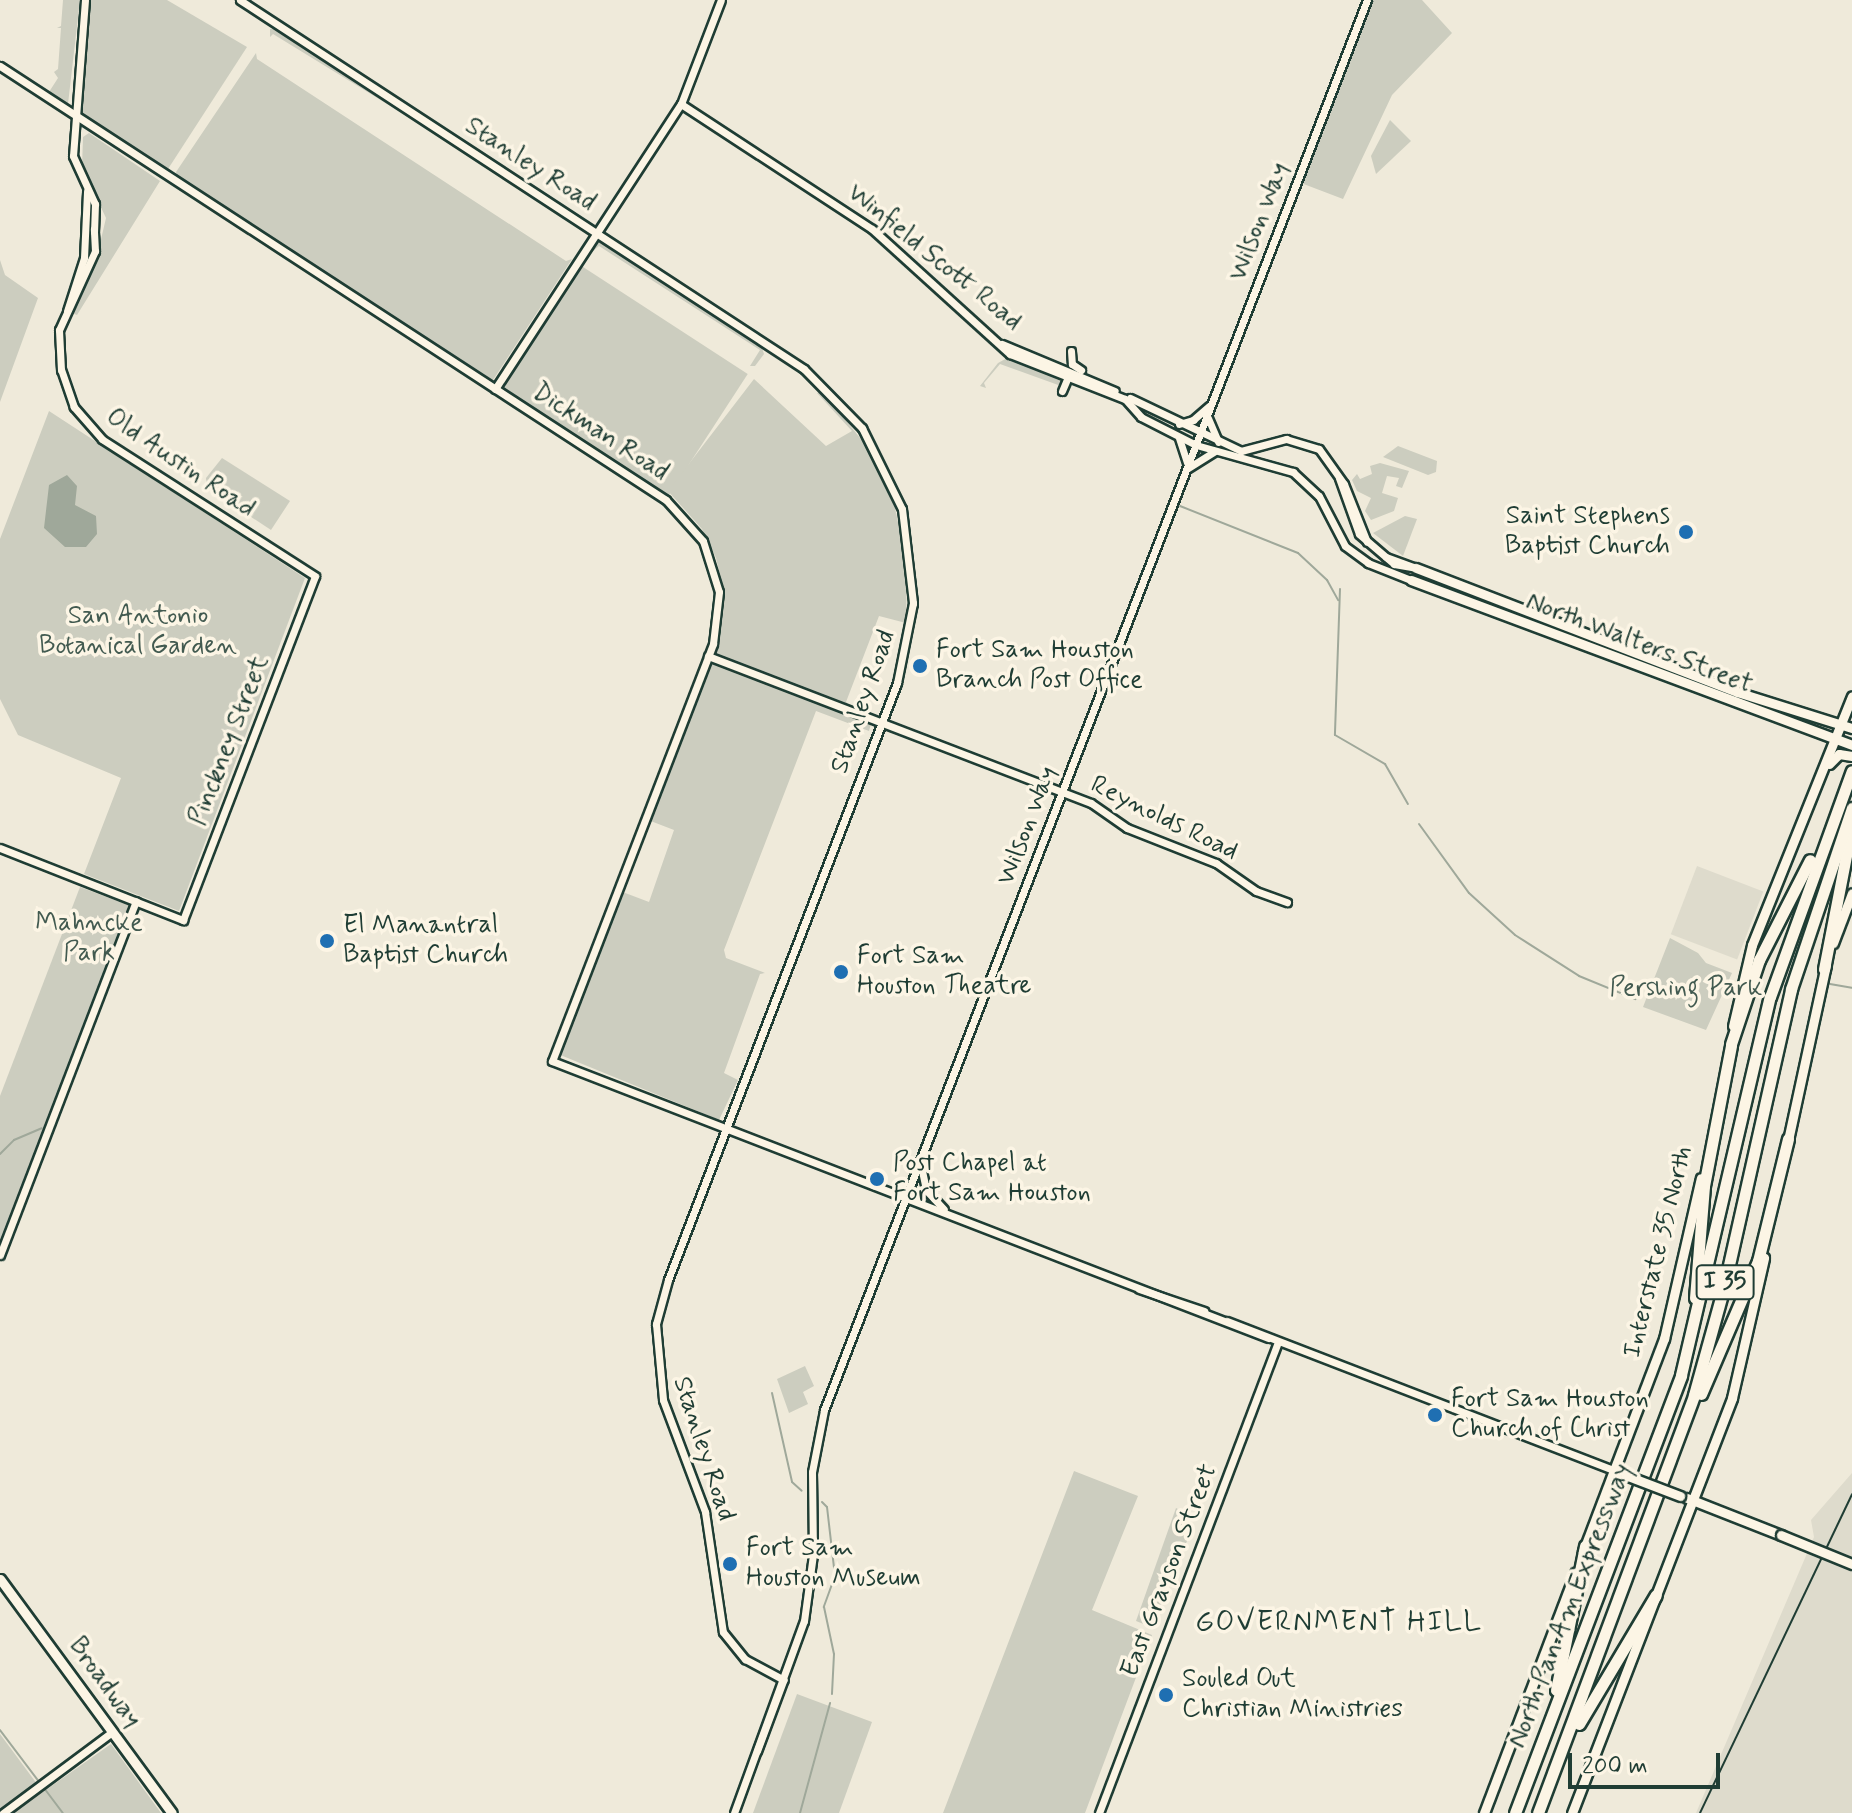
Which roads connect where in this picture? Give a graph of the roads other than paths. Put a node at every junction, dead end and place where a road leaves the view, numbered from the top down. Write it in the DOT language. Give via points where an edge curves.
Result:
graph roads {
  1 [pos="85,0"];
  2 [pos="240,0"];
  3 [pos="721,0"];
  4 [pos="1367,0"];
  5 [pos="0,66"];
  6 [pos="681,104"];
  7 [pos="76,116"];
  8 [pos="87,191"];
  9 [pos="597,233"];
  10 [pos="67,311"];
  11 [pos="1000,343"];
  12 [pos="1054,363"];
  13 [pos="1068,377"];
  14 [pos="1100,381"];
  15 [pos="495,389"];
  16 [pos="1062,391"];
  17 [pos="1213,401"];
  18 [pos="1208,414"];
  19 [pos="1179,424"];
  20 [pos="1200,435"];
  21 [pos="1177,436"];
  22 [pos="1220,444"];
  23 [pos="1196,445"];
  24 [pos="1214,452"];
  25 [pos="1187,469"];
  26 [pos="1416,568"];
  27 [pos="315,576"];
  28 [pos="1411,580"];
  29 [pos="708,656"];
  30 [pos="1852,696"];
  31 [pos="882,723"];
  32 [pos="1846,726"];
  33 [pos="1837,741"];
  34 [pos="1852,745"];
  35 [pos="1852,756"];
  36 [pos="1852,770"];
  37 [pos="1819,780"];
  38 [pos="1063,792"];
  39 [pos="1852,808"];
  40 [pos="1852,825"];
  41 [pos="0,848"];
  42 [pos="1852,893"];
  43 [pos="136,901"];
  44 [pos="1287,902"];
  45 [pos="1824,969"];
  46 [pos="1731,1045"];
  47 [pos="726,1128"];
  48 [pos="1788,1139"];
  49 [pos="921,1158"];
  50 [pos="906,1197"];
  51 [pos="964,1220"];
  52 [pos="0,1255"];
  53 [pos="1278,1342"];
  54 [pos="1655,1450"];
  55 [pos="1613,1470"];
  56 [pos="1666,1475"];
  57 [pos="1693,1500"];
  58 [pos="1585,1546"];
  59 [pos="1852,1564"];
  60 [pos="0,1579"];
  61 [pos="1656,1595"];
  62 [pos="784,1680"];
  63 [pos="112,1732"];
  64 [pos="3,1813"];
  65 [pos="172,1813"];
  66 [pos="734,1813"];
  67 [pos="1099,1813"];
  68 [pos="1484,1813"];
  69 [pos="1515,1813"];
  70 [pos="1540,1813"];
  71 [pos="1572,1813"];
  1 -- 7 [label="street, Old Austin Road"];
  2 -- 9 [label="street, Stanley Road"];
  3 -- 6 [label="street"];
  4 -- 17 [label="street, Wilson Way"];
  5 -- 7 [label="street, Dickman Road"];
  6 -- 9 [label="street"];
  6 -- 11 [label="street, Winfield Scott Road" via="872,229"];
  7 -- 8 [label="street, Old Austin Road" via="74,165"];
  7 -- 15 [label="street, Dickman Road"];
  8 -- 10 [label="street, Old Austin Road" via="84,258"];
  8 -- 10 [label="street, Old Austin Road" via="95,204 92,258"];
  9 -- 15 [label="street"];
  9 -- 31 [label="street, Stanley Road" via="804,369 843,404 871,441 902,509 913,565 907,648"];
  10 -- 27 [label="street, Old Austin Road" via="59,330 61,370 74,407 91,430"];
  11 -- 12 [label="street, Winfield Scott Road"];
  11 -- 13 [label="street" via="1018,358"];
  12 -- 14 [label="street, Winfield Scott Road"];
  12 -- 14 [label="street" via="1071,351 1074,367"];
  13 -- 16 [label="street"];
  13 -- 21 [label="street" via="1125,399 1141,417"];
  14 -- 19 [label="street, Winfield Scott Road"];
  15 -- 29 [label="street, Dickman Road" via="666,500 696,529 714,566 719,592 719,618"];
  17 -- 18 [label="street, Wilson Way"];
  17 -- 19 [label="street" via="1193,420"];
  18 -- 20 [label="street, Wilson Way"];
  18 -- 22 [label="street" via="1208,427"];
  19 -- 20 [label="street, Winfield Scott Road"];
  20 -- 22 [label="street, Winfield Scott Road"];
  20 -- 23 [label="street, Wilson Way"];
  21 -- 23 [label="street"];
  21 -- 25 [label="street"];
  22 -- 26 [label="street, Winfield Scott Road" via="1251,451 1286,439 1304,441 1327,456 1367,542 1386,557"];
  23 -- 24 [label="street"];
  23 -- 25 [label="street, Wilson Way"];
  24 -- 25 [label="street"];
  24 -- 28 [label="street" via="1295,473 1319,496 1345,546 1368,563"];
  25 -- 38 [label="street, Wilson Way"];
  26 -- 32 [label="main road, North Walters Street" via="1737,692"];
  27 -- 43 [label="street, Pinckney Street" via="183,920"];
  28 -- 33 [label="main road, North Walters Street"];
  29 -- 31 [label="street, Reynolds Road"];
  29 -- 47 [label="street, Dickman Road" via="552,1061"];
  30 -- 32 [label="main road, Interstate 35 North"];
  31 -- 38 [label="street, Reynolds Road"];
  31 -- 47 [label="street, Stanley Road"];
  32 -- 33 [label="main road, Interstate 35 North"];
  33 -- 34 [label="main road, North Walters Street"];
  33 -- 37 [label="main road, Interstate 35 North"];
  35 -- 37 [label="main road" via="1836,755"];
  36 -- 46 [label="highway" via="1759,960"];
  36 -- 54 [label="highway, North Pan Am Expressway / I 35" via="1788,938 1760,1037 1700,1308"];
  37 -- 46 [label="main road, Interstate 35 North" via="1752,945"];
  38 -- 44 [label="street, Reynolds Road" via="1127,828 1216,863 1256,891"];
  38 -- 49 [label="street, Wilson Way"];
  39 -- 56 [label="highway, North Pan Am Expressway / I 35" via="1813,915 1779,1039 1713,1330"];
  40 -- 45 [label="highway"];
  41 -- 43 [label="street"];
  42 -- 45 [label="main road"];
  43 -- 52 [label="street"];
  45 -- 48 [label="main road"];
  46 -- 54 [label="highway" via="1704,1186 1698,1285"];
  46 -- 55 [label="main road, Interstate 35 North" via="1664,1339"];
  47 -- 50 [label="street"];
  47 -- 62 [label="street, Stanley Road" via="662,1297 656,1360 663,1400 705,1512 723,1632 745,1659"];
  48 -- 56 [label="highway" via="1758,1261"];
  48 -- 57 [label="main road" via="1732,1398"];
  49 -- 50 [label="street, Wilson Way"];
  49 -- 51 [label="street" via="922,1182 931,1198"];
  50 -- 51 [label="street"];
  50 -- 62 [label="street, Wilson Way" via="824,1410 812,1472 810,1588"];
  51 -- 53 [label="street"];
  53 -- 55 [label="street"];
  53 -- 67 [label="street, East Grayson Street"];
  54 -- 69 [label="highway, North Pan Am Expressway / I 35"];
  55 -- 57 [label="main road, bridge"];
  55 -- 58 [label="main road, Interstate 35 North"];
  56 -- 70 [label="highway, North Pan Am Expressway / I 35"];
  57 -- 59 [label="main road, bridge"];
  57 -- 61 [label="main road"];
  58 -- 68 [label="main road, Interstate 35 North"];
  58 -- 69 [label="highway" via="1556,1690"];
  60 -- 63 [label="main road, Broadway"];
  61 -- 70 [label="highway" via="1582,1716"];
  61 -- 71 [label="main road"];
  62 -- 66 [label="street, Wilson Way"];
  63 -- 64 [label="street"];
  63 -- 65 [label="main road, Broadway"];
}
